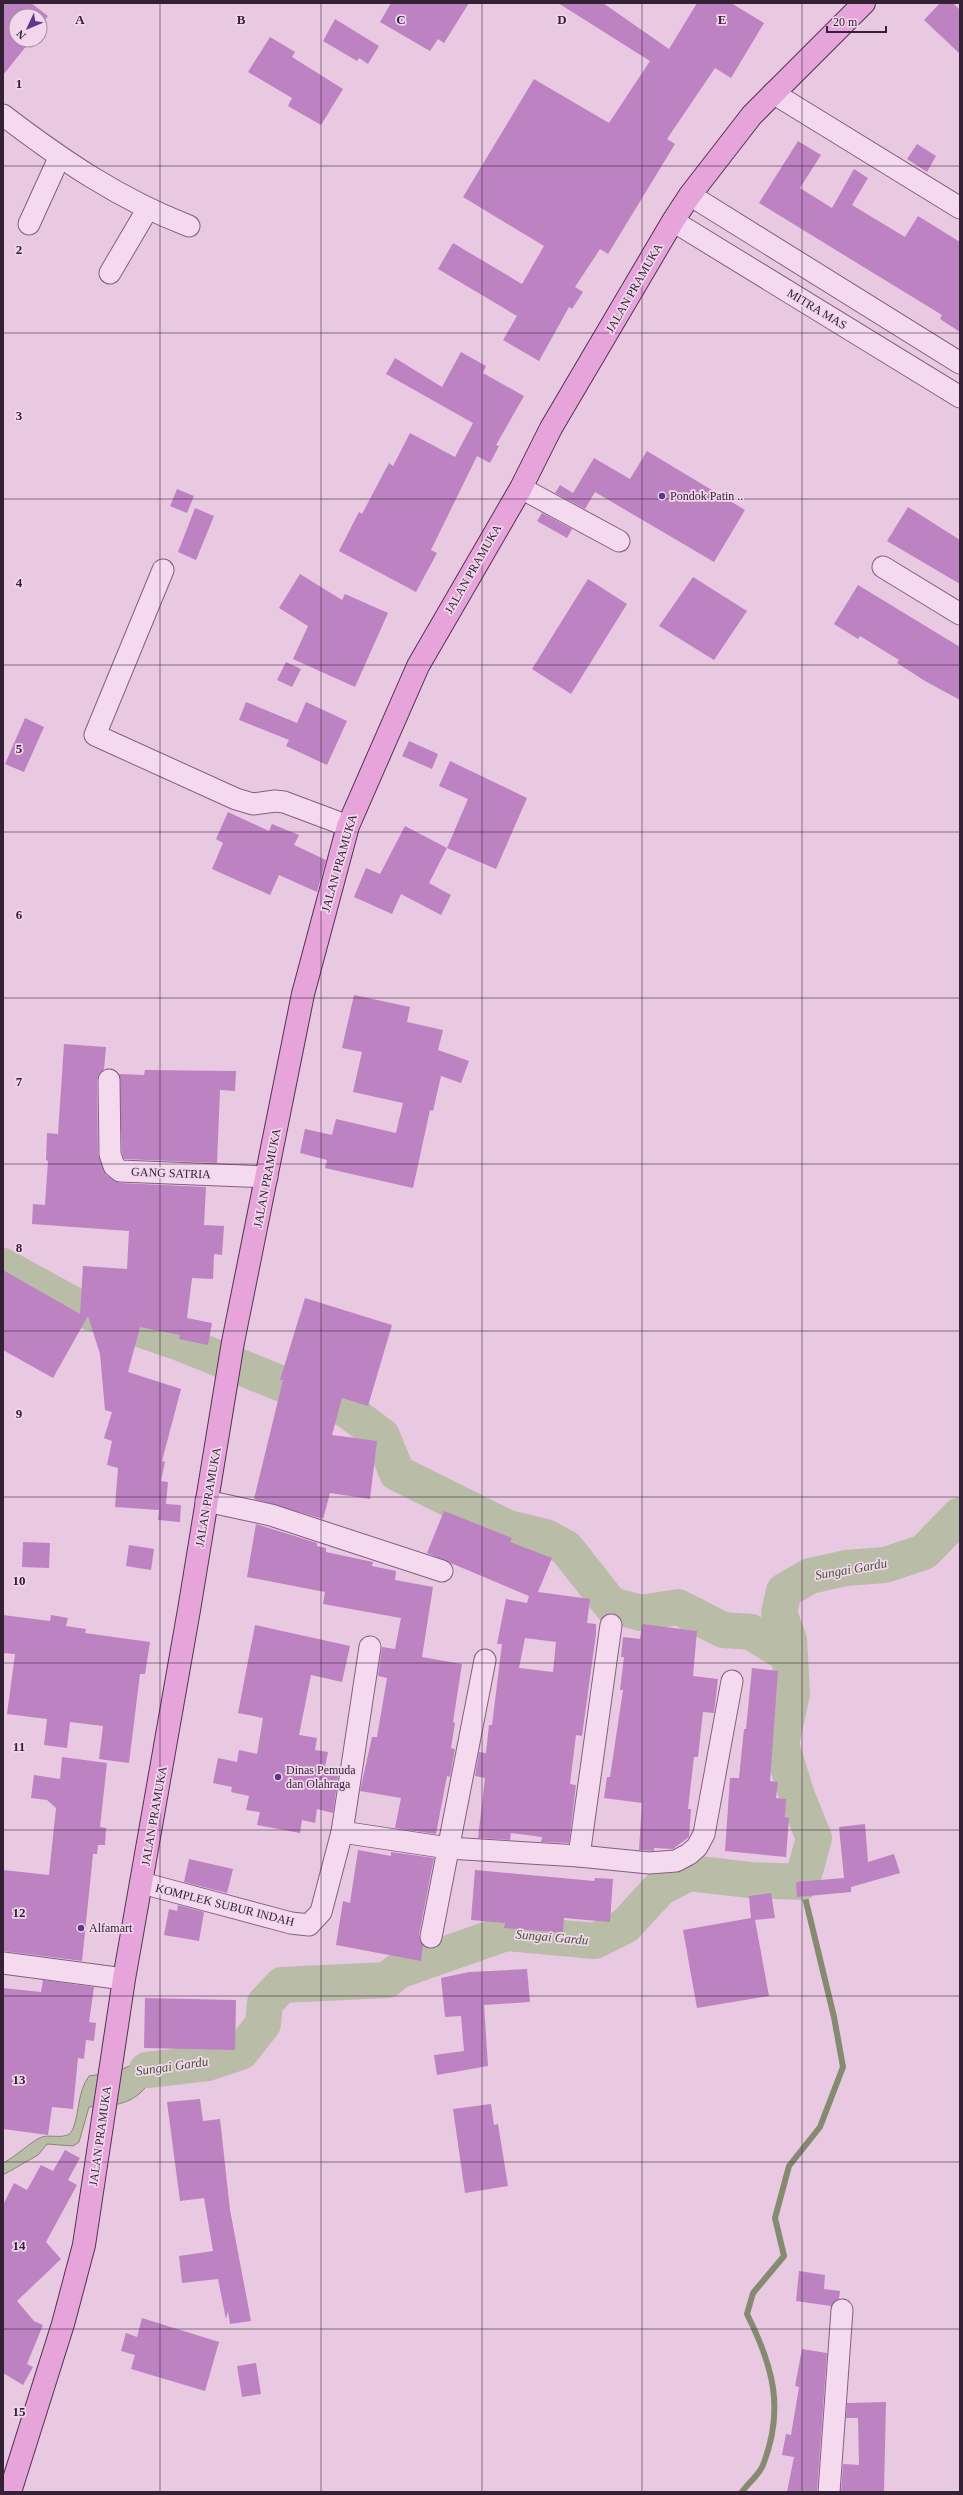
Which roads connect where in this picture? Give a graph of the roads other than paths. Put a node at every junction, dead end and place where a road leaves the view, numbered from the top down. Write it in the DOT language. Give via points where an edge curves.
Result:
graph roads {
  1 [pos="864,3"];
  2 [pos="773,93"];
  3 [pos="3,115"];
  4 [pos="59,158"];
  5 [pos="690,195"];
  6 [pos="960,208"];
  7 [pos="147,210"];
  8 [pos="673,221"];
  9 [pos="29,224"];
  10 [pos="189,226"];
  11 [pos="110,272"];
  12 [pos="960,363"];
  13 [pos="960,397"];
  14 [pos="521,488"];
  15 [pos="619,541"];
  16 [pos="883,567"];
  17 [pos="163,570"];
  18 [pos="960,614"];
  19 [pos="348,826"];
  20 [pos="109,1080"];
  21 [pos="267,1177"];
  22 [pos="206,1501"];
  23 [pos="442,1571"];
  24 [pos="610,1625"];
  25 [pos="370,1647"];
  26 [pos="485,1660"];
  27 [pos="732,1681"];
  28 [pos="342,1832"];
  29 [pos="448,1848"];
  30 [pos="579,1856"];
  31 [pos="142,1884"];
  32 [pos="431,1937"];
  33 [pos="3,1962"];
  34 [pos="124,1979"];
  35 [pos="842,2310"];
  36 [pos="10,2492"];
  37 [pos="829,2492"];
  1 -- 2 [label="main road, JALAN PRAMUKA"];
  2 -- 5 [label="main road, JALAN PRAMUKA" via="752,115"];
  2 -- 6 [label="street"];
  3 -- 4 [label="street"];
  4 -- 7 [label="street"];
  4 -- 9 [label="street"];
  5 -- 8 [label="main road, JALAN PRAMUKA"];
  5 -- 12 [label="street"];
  7 -- 10 [label="street"];
  7 -- 11 [label="street"];
  8 -- 13 [label="street, MITRA MAS"];
  8 -- 14 [label="main road, JALAN PRAMUKA" via="552,428"];
  14 -- 15 [label="street"];
  14 -- 19 [label="main road, JALAN PRAMUKA" via="418,666"];
  16 -- 18 [label="street"];
  17 -- 19 [label="street" via="94,735 236,799 253,804 284,802"];
  19 -- 21 [label="main road, JALAN PRAMUKA" via="304,994"];
  20 -- 21 [label="street, GANG SATRIA" via="110,1154 114,1166 120,1171"];
  21 -- 22 [label="main road, JALAN PRAMUKA" via="233,1342"];
  22 -- 23 [label="street" via="271,1515"];
  22 -- 31 [label="main road, JALAN PRAMUKA"];
  24 -- 30 [label="street"];
  25 -- 28 [label="street, KOMPLEK SUBUR INDAH"];
  26 -- 29 [label="street"];
  27 -- 30 [label="street" via="704,1834 697,1847 676,1861 649,1863"];
  28 -- 29 [label="street"];
  28 -- 31 [label="street, KOMPLEK SUBUR INDAH" via="321,1912 309,1925 291,1923"];
  29 -- 30 [label="street"];
  29 -- 32 [label="street"];
  31 -- 34 [label="main road, JALAN PRAMUKA"];
  33 -- 34 [label="street"];
  34 -- 36 [label="main road, JALAN PRAMUKA" via="84,2245 63,2324"];
  35 -- 37 [label="street"];
}
